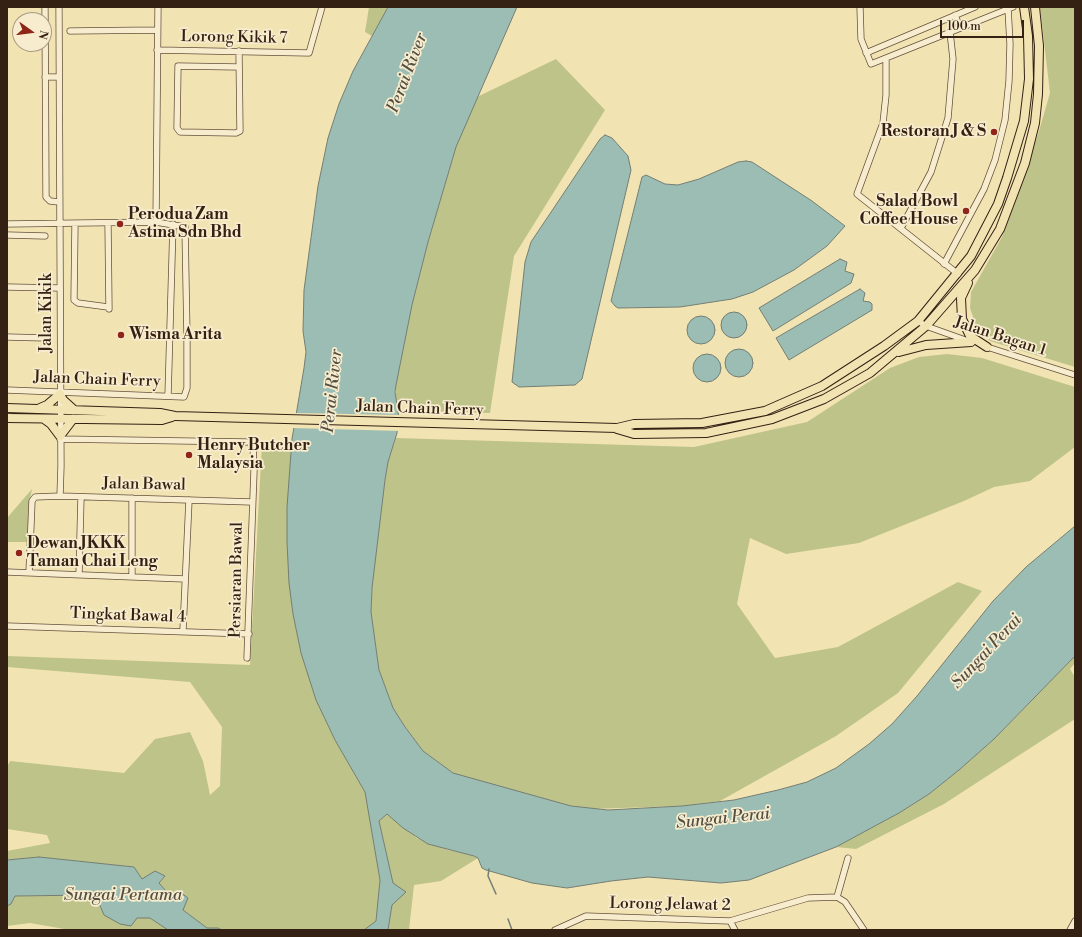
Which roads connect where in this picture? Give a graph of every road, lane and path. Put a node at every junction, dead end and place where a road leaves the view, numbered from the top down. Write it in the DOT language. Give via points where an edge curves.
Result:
graph roads {
  1 [pos="45,7"];
  2 [pos="59,7"];
  3 [pos="158,7"];
  4 [pos="322,7"];
  5 [pos="860,7"];
  6 [pos="975,7"];
  7 [pos="1024,7"];
  8 [pos="1035,7"];
  9 [pos="1010,8"];
  10 [pos="955,15"];
  11 [pos="960,28"];
  12 [pos="70,30"];
  13 [pos="157,30"];
  14 [pos="950,32"];
  15 [pos="157,50"];
  16 [pos="239,51"];
  17 [pos="866,53"];
  18 [pos="886,58"];
  19 [pos="239,67"];
  20 [pos="45,76"];
  21 [pos="59,77"];
  22 [pos="59,202"];
  23 [pos="156,222"];
  24 [pos="108,223"];
  25 [pos="7,224"];
  26 [pos="59,224"];
  27 [pos="74,224"];
  28 [pos="173,224"];
  29 [pos="38,225"];
  30 [pos="901,228"];
  31 [pos="7,235"];
  32 [pos="37,236"];
  33 [pos="45,236"];
  34 [pos="944,264"];
  35 [pos="975,270"];
  36 [pos="958,274"];
  37 [pos="7,287"];
  38 [pos="59,288"];
  39 [pos="918,321"];
  40 [pos="926,326"];
  41 [pos="7,337"];
  42 [pos="46,338"];
  43 [pos="971,342"];
  44 [pos="987,347"];
  45 [pos="896,353"];
  46 [pos="1075,375"];
  47 [pos="7,390"];
  48 [pos="60,393"];
  49 [pos="168,396"];
  50 [pos="7,408"];
  51 [pos="40,408"];
  52 [pos="60,409"];
  53 [pos="73,409"];
  54 [pos="175,416"];
  55 [pos="7,418"];
  56 [pos="44,419"];
  57 [pos="60,419"];
  58 [pos="73,419"];
  59 [pos="617,428"];
  60 [pos="60,438"];
  61 [pos="60,496"];
  62 [pos="81,496"];
  63 [pos="132,498"];
  64 [pos="189,500"];
  65 [pos="252,502"];
  66 [pos="7,572"];
  67 [pos="29,573"];
  68 [pos="79,575"];
  69 [pos="132,577"];
  70 [pos="186,579"];
  71 [pos="7,626"];
  72 [pos="183,630"];
  73 [pos="249,634"];
  74 [pos="247,658"];
  75 [pos="848,858"];
  76 [pos="837,897"];
  77 [pos="730,921"];
  78 [pos="1075,921"];
  79 [pos="555,930"];
  80 [pos="735,930"];
  81 [pos="864,930"];
  82 [pos="1070,930"];
  1 -- 20 [label="street"];
  2 -- 21 [label="street, Jalan Kikik"];
  3 -- 13 [label="street"];
  4 -- 16 [label="street, Lorong Kikik 7" via="309,53"];
  5 -- 17 [label="street" via="861,39"];
  6 -- 10 [label="street"];
  7 -- 36 [label="highway, Jalan Chain Ferry" via="1029,79 1021,132 993,216 975,250"];
  8 -- 35 [label="highway, Jalan Chain Ferry" via="1039,60 1035,123 1025,163 1000,229"];
  9 -- 11 [label="street"];
  9 -- 34 [label="street" via="1009,81 1005,120 984,189"];
  10 -- 11 [label="street"];
  10 -- 17 [label="street"];
  11 -- 14 [label="street"];
  12 -- 13 [label="street"];
  13 -- 15 [label="street"];
  14 -- 18 [label="street"];
  14 -- 30 [label="street" via="953,60 948,118 931,172"];
  15 -- 16 [label="street, Lorong Kikik 7"];
  15 -- 23 [label="street"];
  16 -- 19 [label="street"];
  17 -- 18 [label="street" via="871,64"];
  18 -- 30 [label="street" via="883,124 857,194"];
  19 -- 19 [label="street" via="178,66 177,128 180,132 240,131"];
  20 -- 21 [label="street"];
  20 -- 22 [label="street" via="46,197 50,201"];
  21 -- 22 [label="street, Jalan Kikik"];
  22 -- 26 [label="street, Jalan Kikik"];
  23 -- 24 [label="street"];
  23 -- 28 [label="street"];
  24 -- 27 [label="street"];
  24 -- 27 [label="street, Jalan Kikik" via="109,308 78,303 74,300"];
  25 -- 29 [label="street"];
  26 -- 27 [label="street"];
  26 -- 29 [label="street"];
  26 -- 38 [label="street, Jalan Kikik"];
  28 -- 49 [label="street"];
  28 -- 49 [label="street, Jalan Chain Ferry" via="182,225 186,229 188,337 186,396"];
  29 -- 32 [label="street"];
  30 -- 34 [label="street"];
  31 -- 32 [label="street"];
  32 -- 33 [label="street"];
  34 -- 36 [label="street"];
  35 -- 40 [label="highway, Jalan Chain Ferry"];
  35 -- 44 [label="highway" via="963,293 962,319 970,336"];
  36 -- 39 [label="highway, Jalan Chain Ferry"];
  37 -- 38 [label="street"];
  38 -- 48 [label="street, Jalan Kikik"];
  39 -- 40 [label="street, Jalan Bagan 1"];
  39 -- 59 [label="highway, Jalan Chain Ferry" via="822,386 765,411 702,423 634,424"];
  40 -- 43 [label="street, Jalan Bagan 1"];
  40 -- 45 [label="highway, Jalan Chain Ferry"];
  41 -- 42 [label="street"];
  43 -- 44 [label="street, Jalan Bagan 1"];
  43 -- 45 [label="highway" via="926,345"];
  44 -- 46 [label="street, Jalan Bagan 1"];
  45 -- 59 [label="highway, Jalan Chain Ferry" via="870,373 824,399 772,419 706,433 634,434"];
  47 -- 48 [label="street, Jalan Chain Ferry"];
  48 -- 49 [label="street, Jalan Chain Ferry"];
  48 -- 51 [label="highway"];
  48 -- 52 [label="street, Jalan Kikik"];
  48 -- 53 [label="highway"];
  50 -- 51 [label="highway, Jalan Chain Ferry"];
  51 -- 52 [label="highway, Jalan Chain Ferry"];
  52 -- 53 [label="highway, Jalan Chain Ferry"];
  52 -- 57 [label="street, Jalan Kikik"];
  53 -- 54 [label="highway, Jalan Chain Ferry"];
  54 -- 58 [label="highway, Jalan Chain Ferry" via="162,420"];
  54 -- 59 [label="highway, Jalan Chain Ferry"];
  55 -- 56 [label="highway, Jalan Chain Ferry"];
  56 -- 57 [label="highway, Jalan Chain Ferry"];
  56 -- 60 [label="highway" via="51,424"];
  57 -- 58 [label="highway, Jalan Chain Ferry"];
  57 -- 60 [label="street, Jalan Kikik"];
  58 -- 60 [label="highway"];
  60 -- 61 [label="street, Jalan Kikik"];
  60 -- 65 [label="street" via="248,442 254,448"];
  61 -- 62 [label="street, Jalan Bawal"];
  61 -- 67 [label="street, Jalan Bawal" via="35,497 32,501"];
  62 -- 63 [label="street, Jalan Bawal"];
  62 -- 68 [label="street"];
  63 -- 64 [label="street, Jalan Bawal"];
  63 -- 69 [label="street"];
  64 -- 65 [label="street, Jalan Bawal"];
  64 -- 70 [label="street"];
  65 -- 73 [label="street, Persiaran Bawal"];
  66 -- 67 [label="street"];
  67 -- 68 [label="street"];
  68 -- 69 [label="street"];
  69 -- 70 [label="street"];
  70 -- 72 [label="street"];
  71 -- 72 [label="street, Tingkat Bawal 4"];
  72 -- 73 [label="street, Tingkat Bawal 4"];
  73 -- 74 [label="street, Persiaran Bawal"];
  75 -- 76 [label="street"];
  76 -- 77 [label="street, Lorong Jelawat 2" via="808,898"];
  76 -- 81 [label="street" via="846,902"];
  77 -- 79 [label="street, Lorong Jelawat 2" via="586,916"];
  77 -- 80 [label="street"];
  78 -- 82 [label="street"];
}
